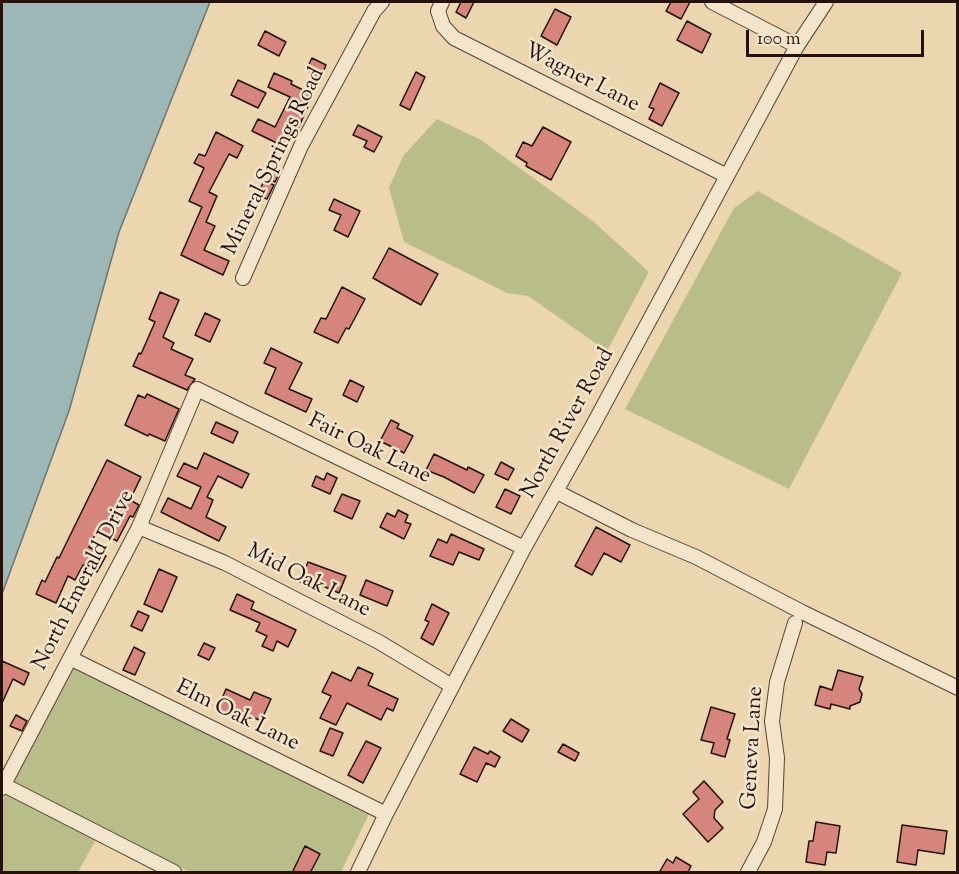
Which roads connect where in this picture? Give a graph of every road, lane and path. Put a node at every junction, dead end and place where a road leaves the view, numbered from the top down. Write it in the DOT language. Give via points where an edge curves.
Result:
graph roads {
  1 [pos="382,2"];
  2 [pos="442,2"];
  3 [pos="712,2"];
  4 [pos="826,2"];
  5 [pos="797,46"];
  6 [pos="727,176"];
  7 [pos="243,278"];
  8 [pos="197,389"];
  9 [pos="557,492"];
  10 [pos="139,527"];
  11 [pos="524,548"];
  12 [pos="795,623"];
  13 [pos="70,658"];
  14 [pos="452,686"];
  15 [pos="957,688"];
  16 [pos="3,787"];
  17 [pos="386,814"];
  18 [pos="174,873"];
  19 [pos="358,873"];
  20 [pos="748,873"];
  1 -- 7 [label="street, Mineral Springs Road" via="301,146"];
  2 -- 6 [label="street, Wagner Lane" via="438,10 443,26 454,38"];
  3 -- 5 [label="street"];
  4 -- 5 [label="street, North River Road"];
  5 -- 6 [label="street, North River Road"];
  6 -- 9 [label="street, North River Road"];
  8 -- 10 [label="street, North Emerald Drive"];
  8 -- 11 [label="street, Fair Oak Lane"];
  9 -- 11 [label="street, North River Road"];
  9 -- 15 [label="street"];
  10 -- 13 [label="street, North Emerald Drive"];
  10 -- 14 [label="street, Mid Oak Lane" via="225,563 380,642"];
  11 -- 14 [label="street, North River Road"];
  12 -- 20 [label="street, Geneva Lane" via="777,682 772,721 777,758 776,809"];
  13 -- 16 [label="street, North Emerald Drive"];
  13 -- 17 [label="street, Elm Oak Lane"];
  14 -- 17 [label="street, North River Road"];
  16 -- 18 [label="street"];
  17 -- 19 [label="street, North River Road"];
}
